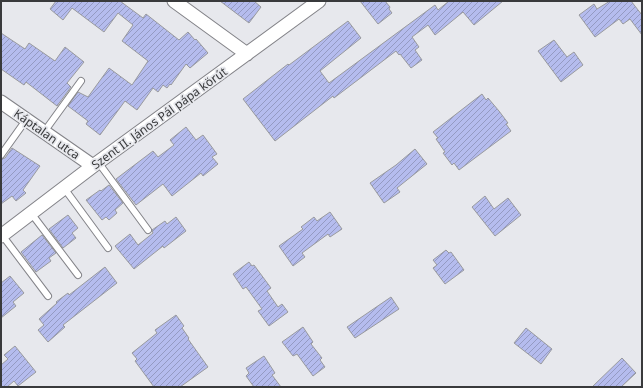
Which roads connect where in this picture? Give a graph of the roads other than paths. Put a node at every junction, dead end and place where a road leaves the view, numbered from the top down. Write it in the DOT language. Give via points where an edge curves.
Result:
graph roads {
  1 [pos="174,1"];
  2 [pos="319,1"];
  3 [pos="247,54"];
  4 [pos="81,81"];
  5 [pos="1,102"];
  6 [pos="26,120"];
  7 [pos="44,132"];
  8 [pos="1,155"];
  9 [pos="96,164"];
  10 [pos="64,188"];
  11 [pos="31,213"];
  12 [pos="148,230"];
  13 [pos="2,236"];
  14 [pos="108,248"];
  15 [pos="78,275"];
  16 [pos="48,296"];
  1 -- 3 [label="street"];
  2 -- 3 [label="street, Szent II. János Pál pápa körút"];
  3 -- 9 [label="street, Szent II. János Pál pápa körút"];
  4 -- 7 [label="lane"];
  5 -- 6 [label="street, Káptalan utca"];
  6 -- 7 [label="street, Káptalan utca"];
  6 -- 8 [label="lane"];
  7 -- 9 [label="street, Káptalan utca"];
  9 -- 10 [label="street, Szent II. János Pál pápa körút"];
  9 -- 12 [label="lane"];
  10 -- 11 [label="street, Szent II. János Pál pápa körút"];
  10 -- 14 [label="lane"];
  11 -- 13 [label="street, Szent II. János Pál pápa körút"];
  11 -- 15 [label="lane"];
  13 -- 16 [label="lane"];
}
